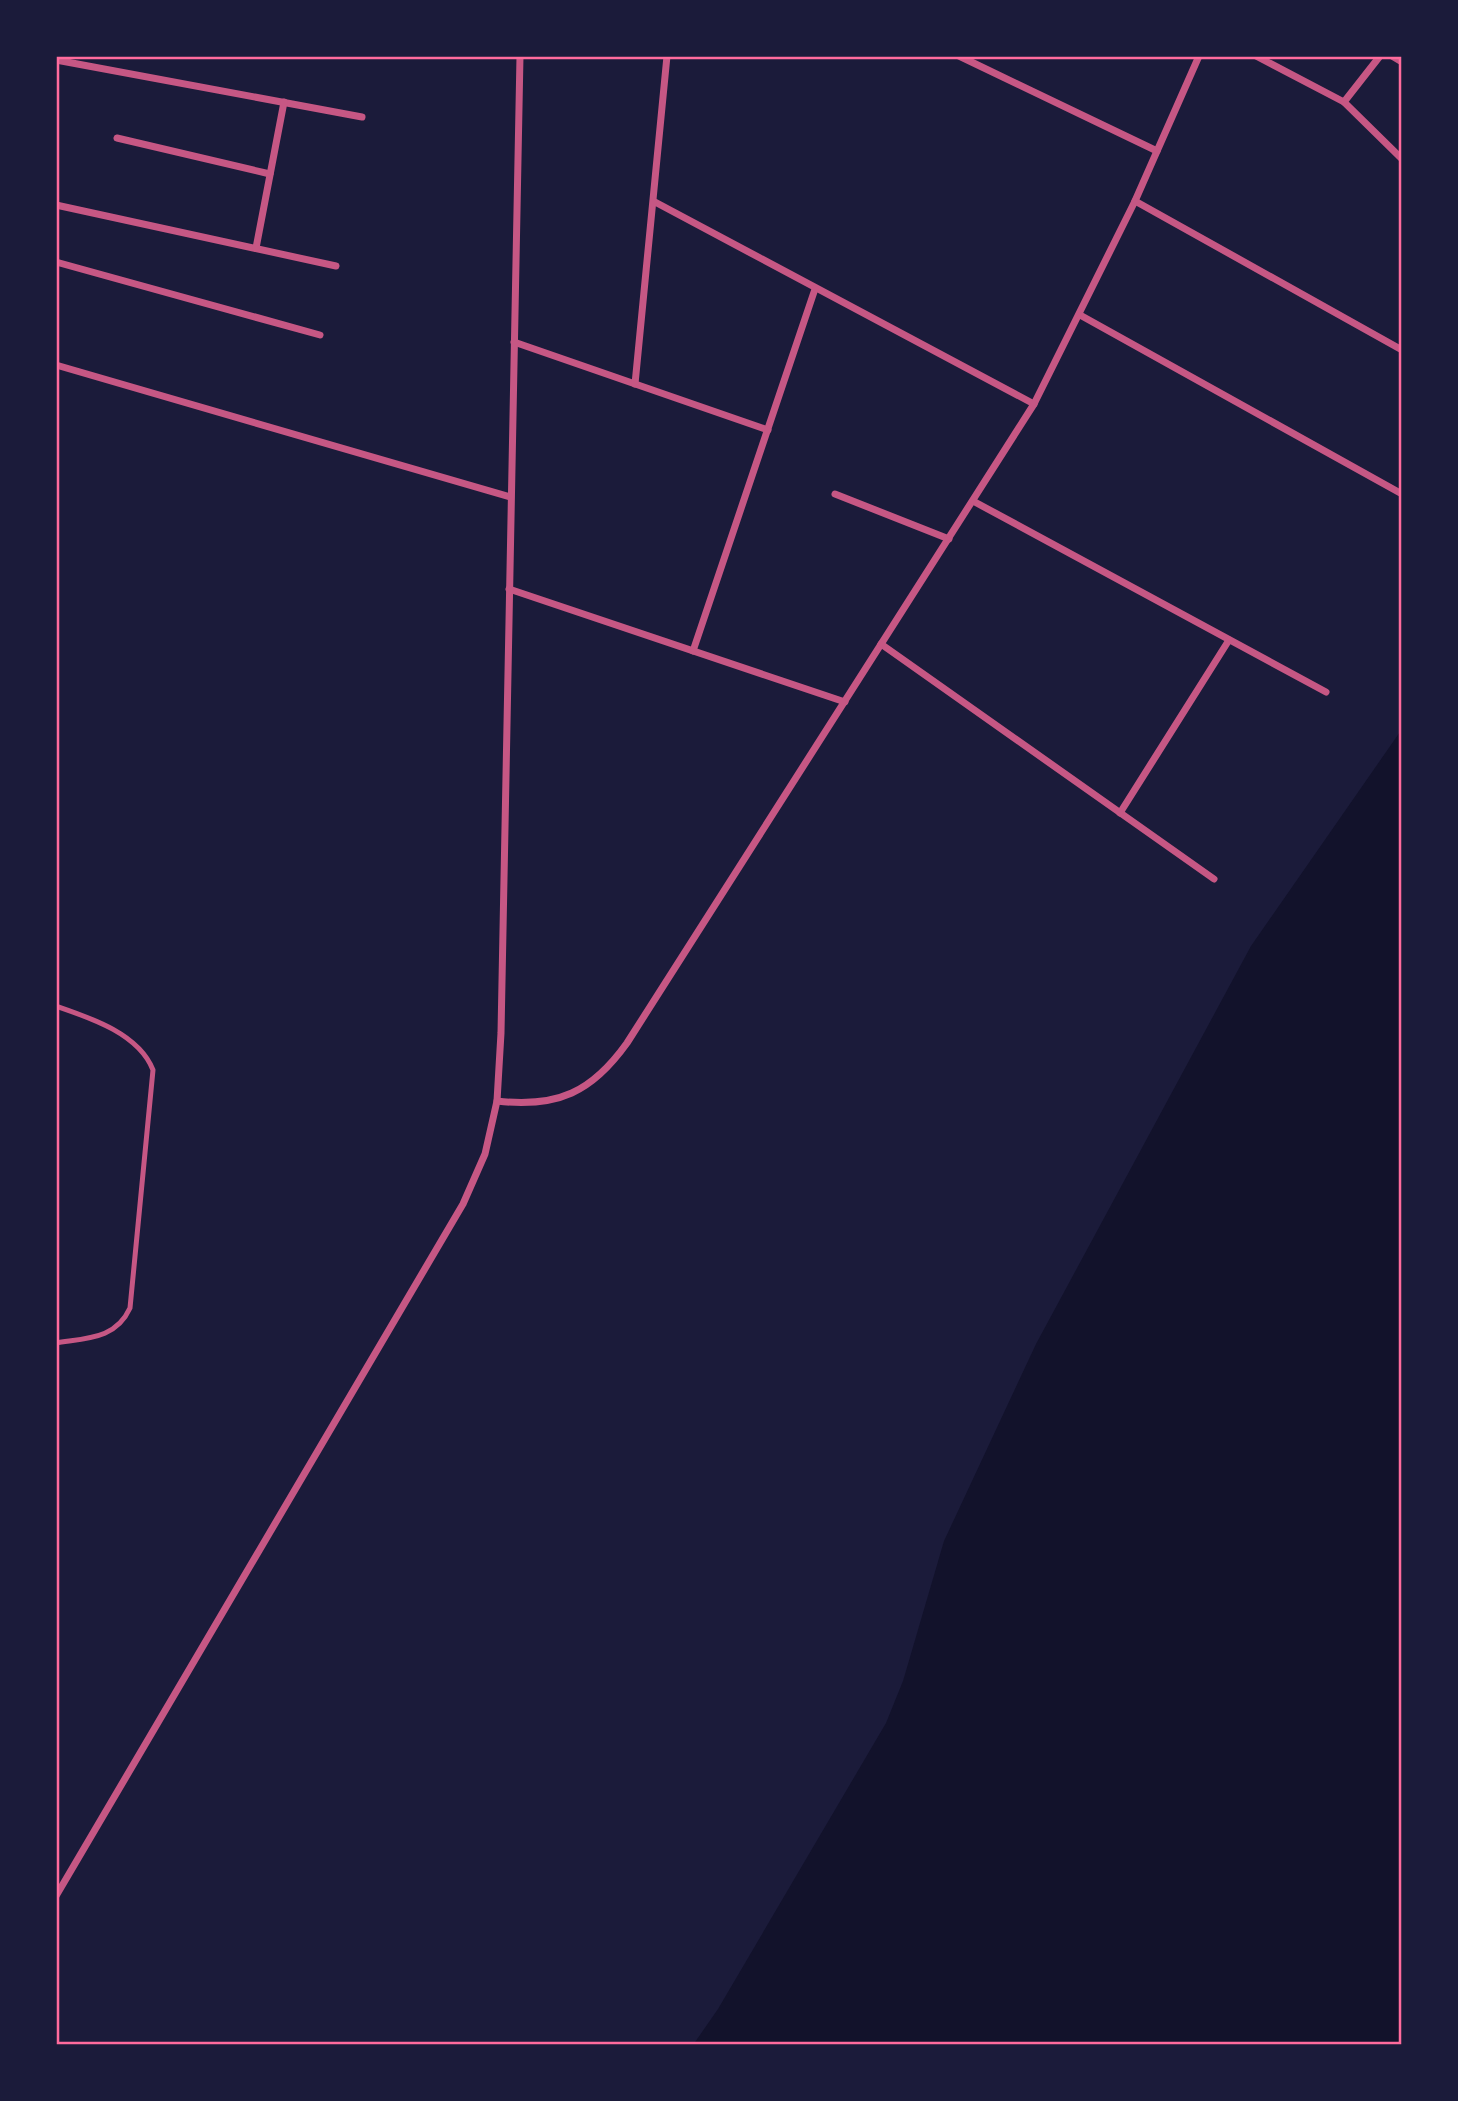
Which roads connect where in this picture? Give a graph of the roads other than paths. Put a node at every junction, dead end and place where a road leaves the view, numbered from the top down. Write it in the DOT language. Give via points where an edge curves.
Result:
graph roads {
  1 [pos="520,56"];
  2 [pos="667,56"];
  3 [pos="959,56"];
  4 [pos="1199,56"];
  5 [pos="1256,56"];
  6 [pos="1380,56"];
  7 [pos="1392,56"];
  8 [pos="56,60"];
  9 [pos="1402,62"];
  10 [pos="284,102"];
  11 [pos="1344,102"];
  12 [pos="362,117"];
  13 [pos="117,138"];
  14 [pos="1157,152"];
  15 [pos="1402,159"];
  16 [pos="270,174"];
  17 [pos="1135,201"];
  18 [pos="655,202"];
  19 [pos="56,205"];
  20 [pos="256,248"];
  21 [pos="56,262"];
  22 [pos="336,266"];
  23 [pos="815,289"];
  24 [pos="1080,315"];
  25 [pos="320,335"];
  26 [pos="514,342"];
  27 [pos="1402,350"];
  28 [pos="56,365"];
  29 [pos="635,384"];
  30 [pos="1034,404"];
  31 [pos="768,430"];
  32 [pos="835,494"];
  33 [pos="1402,494"];
  34 [pos="510,497"];
  35 [pos="973,501"];
  36 [pos="949,539"];
  37 [pos="509,589"];
  38 [pos="1229,640"];
  39 [pos="881,644"];
  40 [pos="693,651"];
  41 [pos="1326,692"];
  42 [pos="845,702"];
  43 [pos="1120,813"];
  44 [pos="1214,879"];
  45 [pos="56,1006"];
  46 [pos="497,1101"];
  47 [pos="56,1343"];
  48 [pos="56,1896"];
  1 -- 26 [label="street"];
  2 -- 18 [label="street"];
  3 -- 14 [label="street"];
  4 -- 14 [label="street"];
  5 -- 11 [label="street"];
  6 -- 11 [label="street"];
  7 -- 9 [label="street"];
  8 -- 10 [label="street"];
  10 -- 12 [label="street"];
  10 -- 16 [label="street"];
  11 -- 15 [label="street"];
  13 -- 16 [label="street"];
  14 -- 17 [label="street"];
  16 -- 20 [label="street"];
  17 -- 24 [label="street"];
  17 -- 27 [label="street"];
  18 -- 23 [label="street"];
  18 -- 29 [label="street"];
  19 -- 20 [label="street"];
  20 -- 22 [label="street"];
  21 -- 25 [label="street"];
  23 -- 30 [label="street"];
  23 -- 31 [label="street"];
  24 -- 30 [label="street"];
  24 -- 33 [label="street"];
  26 -- 29 [label="street"];
  26 -- 34 [label="street"];
  28 -- 34 [label="street"];
  29 -- 31 [label="street"];
  30 -- 35 [label="street"];
  31 -- 40 [label="street"];
  32 -- 36 [label="street"];
  34 -- 37 [label="street"];
  35 -- 36 [label="street"];
  35 -- 38 [label="street"];
  36 -- 39 [label="street"];
  37 -- 40 [label="street"];
  37 -- 46 [label="street"];
  38 -- 41 [label="street"];
  38 -- 43 [label="street"];
  39 -- 42 [label="street"];
  39 -- 43 [label="street"];
  40 -- 42 [label="street"];
  42 -- 46 [label="street" via="613,1062 595,1081 573,1094 549,1102"];
  43 -- 44 [label="street"];
  45 -- 47 [label="lane" via="139,1046 153,1070 153,1083 130,1308 118,1327 108,1333"];
  46 -- 48 [label="street" via="485,1154 463,1204"];
}
